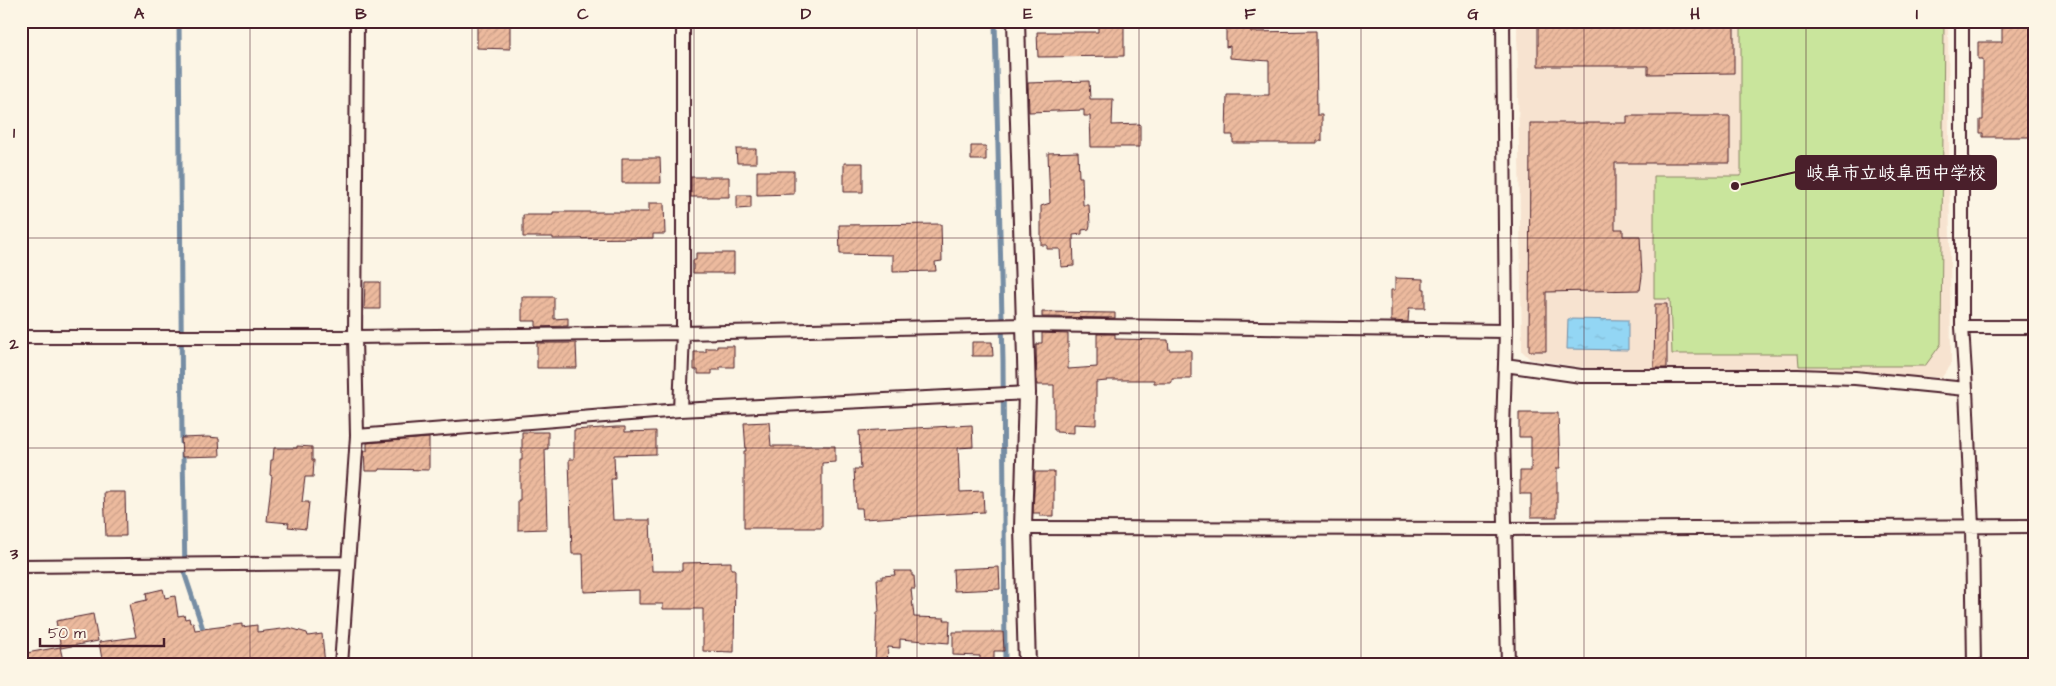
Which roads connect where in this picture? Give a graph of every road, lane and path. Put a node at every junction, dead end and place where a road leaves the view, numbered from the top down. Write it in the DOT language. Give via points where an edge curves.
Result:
graph roads {
  1 [pos="357,21"];
  2 [pos="683,21"];
  3 [pos="1016,21"];
  4 [pos="1503,21"];
  5 [pos="1962,21"];
  6 [pos="1025,325"];
  7 [pos="1962,327"];
  8 [pos="2035,327"];
  9 [pos="1506,331"];
  10 [pos="683,333"];
  11 [pos="21,337"];
  12 [pos="356,337"];
  13 [pos="1505,365"];
  14 [pos="1966,389"];
  15 [pos="1027,393"];
  16 [pos="680,410"];
  17 [pos="357,436"];
  18 [pos="2035,526"];
  19 [pos="1972,527"];
  20 [pos="1023,528"];
  21 [pos="1505,529"];
  22 [pos="348,563"];
  23 [pos="21,566"];
  24 [pos="341,665"];
  25 [pos="1027,665"];
  26 [pos="1508,665"];
  27 [pos="1974,665"];
  1 -- 12 [label="street"];
  2 -- 10 [label="street"];
  3 -- 6 [label="street"];
  4 -- 9 [label="street"];
  5 -- 7 [label="street"];
  6 -- 9 [label="street"];
  6 -- 10 [label="street"];
  6 -- 15 [label="street"];
  7 -- 8 [label="street"];
  7 -- 14 [label="street"];
  9 -- 13 [label="street"];
  10 -- 12 [label="street"];
  10 -- 16 [label="street"];
  11 -- 12 [label="street"];
  12 -- 17 [label="street"];
  13 -- 14 [label="street" via="1581,376 1798,376"];
  13 -- 21 [label="street"];
  14 -- 19 [label="street"];
  15 -- 16 [label="street"];
  15 -- 20 [label="street"];
  16 -- 17 [label="street"];
  17 -- 22 [label="street"];
  18 -- 19 [label="street"];
  19 -- 21 [label="street"];
  19 -- 27 [label="street"];
  20 -- 21 [label="street"];
  20 -- 25 [label="street"];
  21 -- 26 [label="street"];
  22 -- 23 [label="street"];
  22 -- 24 [label="street"];
}
